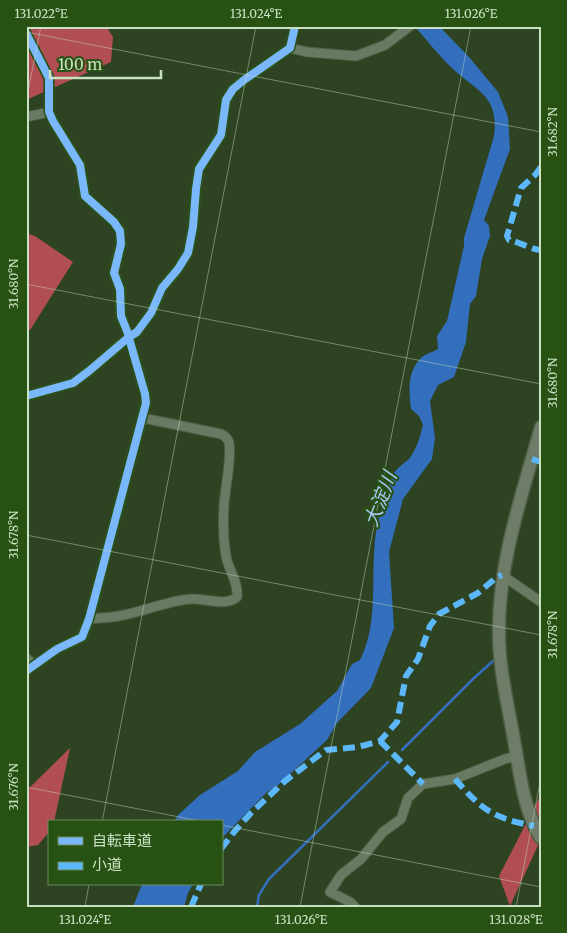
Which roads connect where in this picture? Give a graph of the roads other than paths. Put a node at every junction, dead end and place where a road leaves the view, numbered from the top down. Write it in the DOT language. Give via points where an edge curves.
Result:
graph roads {
  1 [pos="296,26"];
  2 [pos="410,26"];
  3 [pos="26,33"];
  4 [pos="290,48"];
  5 [pos="49,112"];
  6 [pos="26,116"];
  7 [pos="129,337"];
  8 [pos="26,388"];
  9 [pos="36,394"];
  10 [pos="26,396"];
  11 [pos="143,418"];
  12 [pos="541,426"];
  13 [pos="502,575"];
  14 [pos="541,602"];
  15 [pos="89,619"];
  16 [pos="26,658"];
  17 [pos="30,668"];
  18 [pos="517,756"];
  19 [pos="541,838"];
  20 [pos="355,907"];
  1 -- 4 [label="street"];
  2 -- 4 [label="street" via="385,45 356,56"];
  3 -- 5 [label="street" via="49,78"];
  4 -- 7 [label="street" via="244,80 226,100 220,135 199,169 188,253 162,288 137,332"];
  5 -- 6 [label="street"];
  5 -- 7 [label="street" via="80,165 85,196 120,231 121,244 114,273 120,289 121,316"];
  7 -- 9 [label="street" via="90,372 73,382"];
  7 -- 11 [label="street" via="145,394"];
  8 -- 9 [label="street"];
  9 -- 10 [label="street"];
  11 -- 15 [label="street"];
  11 -- 15 [label="street" via="226,437 229,451 224,537 237,597 226,602 172,601 113,617"];
  12 -- 13 [label="street"];
  13 -- 14 [label="street"];
  13 -- 18 [label="street" via="500,655"];
  15 -- 17 [label="street" via="82,637"];
  16 -- 17 [label="street"];
  18 -- 19 [label="street" via="523,793"];
  18 -- 20 [label="street" via="455,780 423,784 413,792 401,819 383,832 341,875 330,892"];
}
